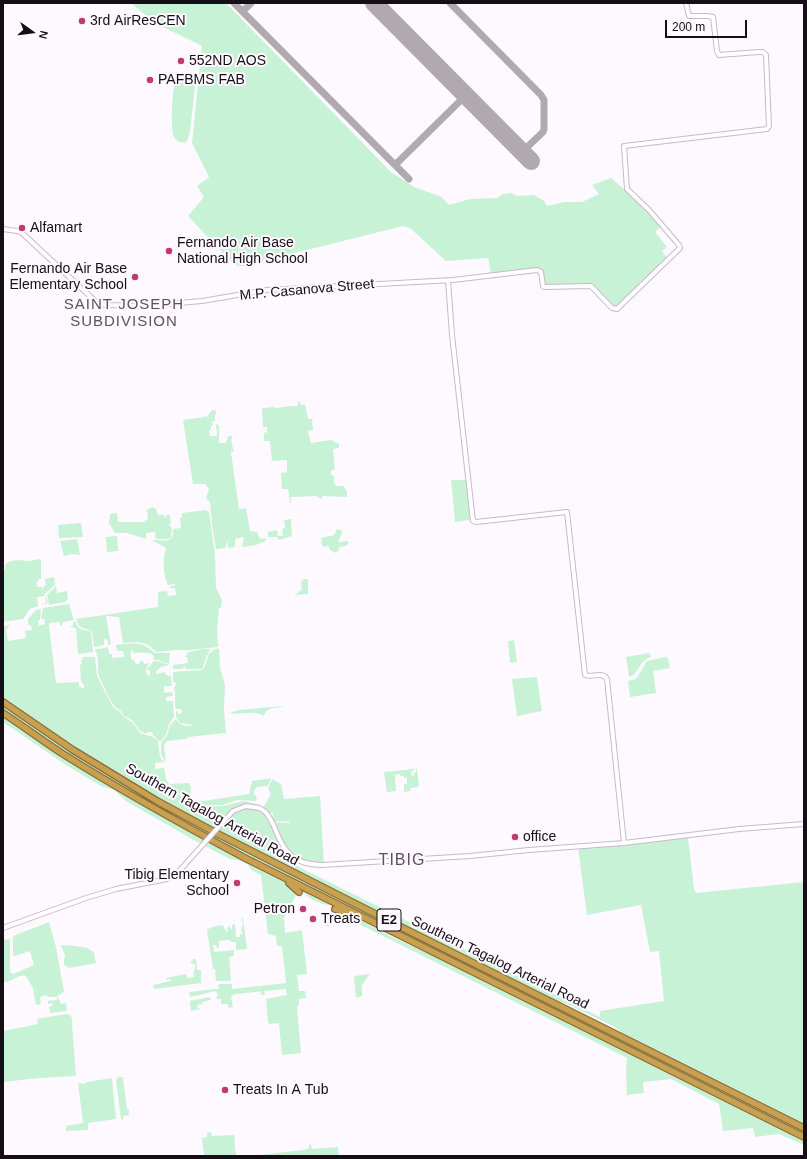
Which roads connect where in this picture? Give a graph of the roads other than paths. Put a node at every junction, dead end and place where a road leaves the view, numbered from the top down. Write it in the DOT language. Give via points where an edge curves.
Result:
graph roads {
  1 [pos="686,3"];
  2 [pos="3,229"];
  3 [pos="448,280"];
  4 [pos="3,702"];
  5 [pos="3,713"];
  6 [pos="804,824"];
  7 [pos="624,843"];
  8 [pos="231,851"];
  9 [pos="299,892"];
  10 [pos="335,909"];
  11 [pos="3,928"];
  12 [pos="425,948"];
  13 [pos="804,1128"];
  14 [pos="804,1138"];
  1 -- 3 [label="street, M.P. Casanova Street" via="689,16 713,17 719,55 759,52 766,55 770,120 767,129 624,146 627,189 650,210 680,248 618,309 612,308 591,286 545,287 539,271"];
  2 -- 3 [label="street, M.P. Casanova Street" via="21,232 97,303 106,305 151,306 279,289"];
  3 -- 7 [label="street" via="473,521 567,512 585,675 606,676"];
  4 -- 13 [label="highway, Southern Tagalog Arterial Road / E2" via="157,801 218,834"];
  5 -- 8 [label="highway, Southern Tagalog Arterial Road / E2" via="112,784"];
  6 -- 7 [label="street"];
  7 -- 11 [label="street, bridge" via="463,857 318,865 290,855 282,845 268,815 259,808 246,806 233,811 168,880 116,889"];
  8 -- 9 [label="highway" via="290,884"];
  8 -- 12 [label="highway, Southern Tagalog Arterial Road / E2"];
  10 -- 12 [label="highway" via="354,915 394,936"];
  12 -- 14 [label="highway, Southern Tagalog Arterial Road / E2"];
}
